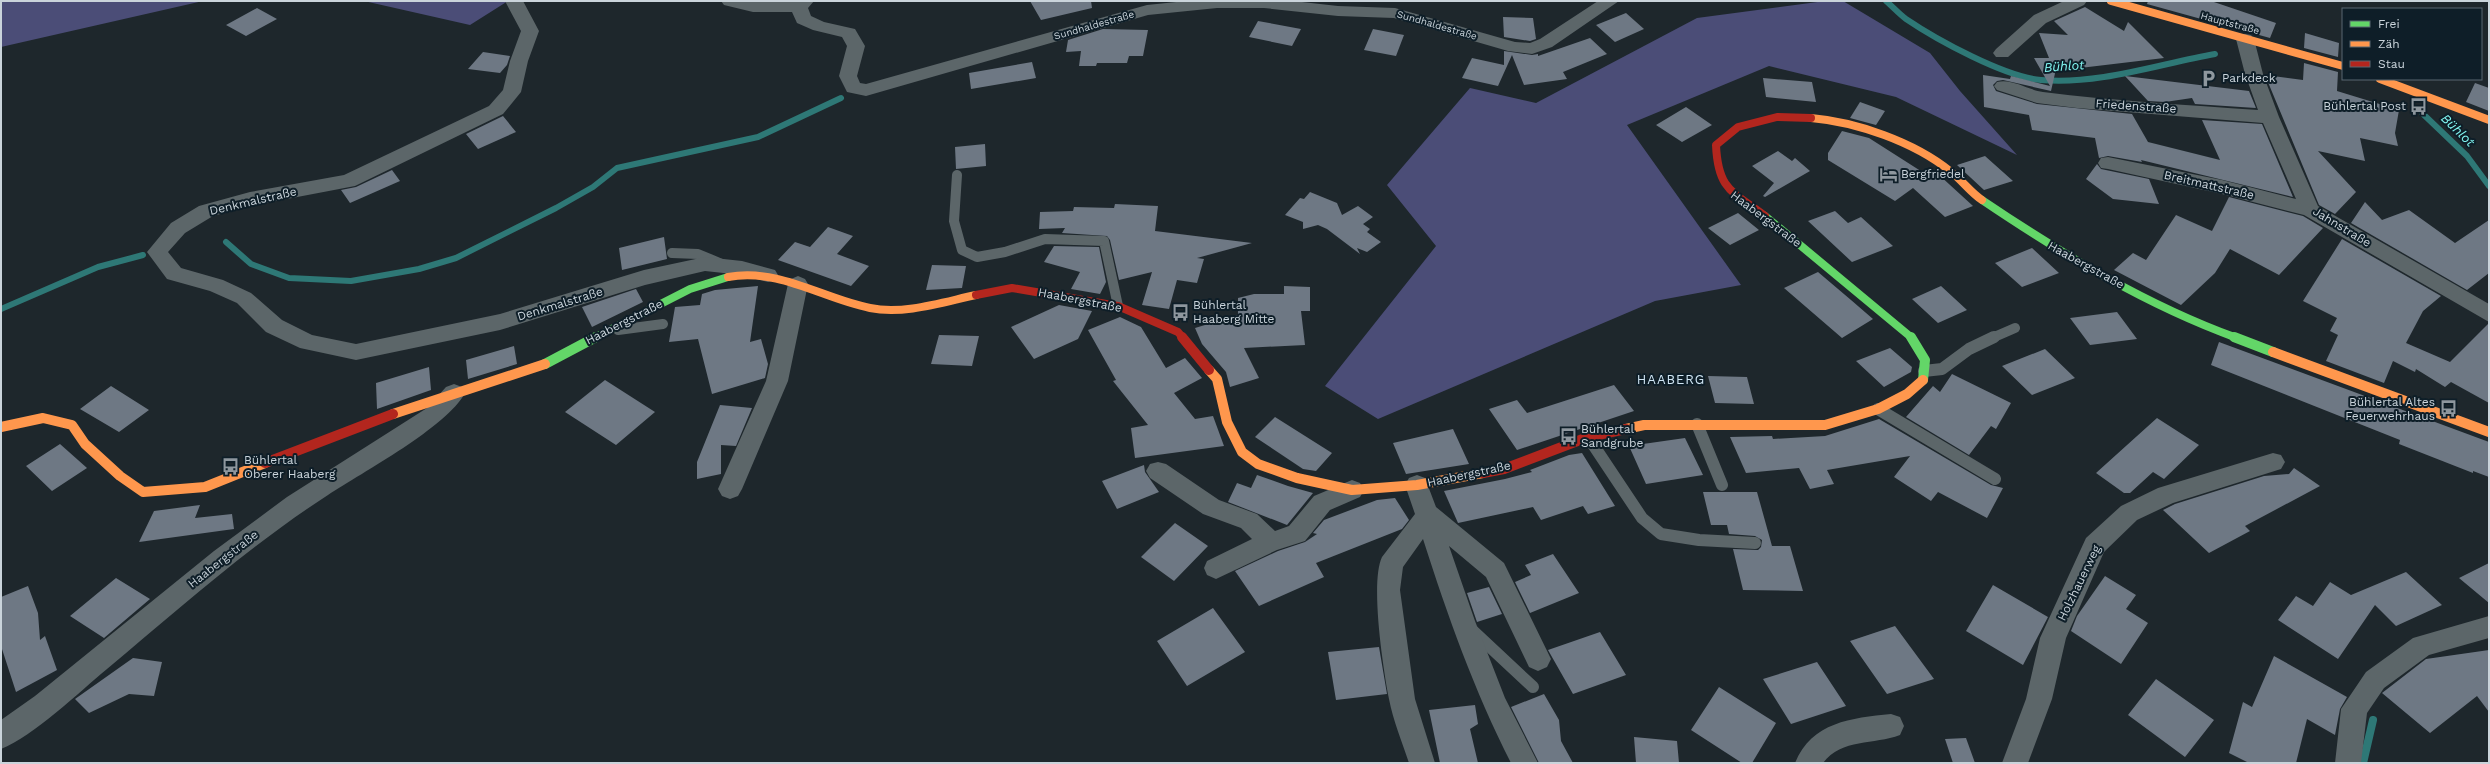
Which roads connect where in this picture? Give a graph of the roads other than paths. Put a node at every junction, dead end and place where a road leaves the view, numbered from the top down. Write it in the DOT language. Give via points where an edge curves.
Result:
graph roads {
  1 [pos="514,1"];
  2 [pos="730,1"];
  3 [pos="1610,1"];
  4 [pos="2078,1"];
  5 [pos="2110,1"];
  6 [pos="802,4"];
  7 [pos="2245,39"];
  8 [pos="2002,53"];
  9 [pos="2342,66"];
  10 [pos="2383,80"];
  11 [pos="2003,86"];
  12 [pos="2270,117"];
  13 [pos="2489,120"];
  14 [pos="2108,163"];
  15 [pos="957,175"];
  16 [pos="2310,210"];
  17 [pos="672,253"];
  18 [pos="726,266"];
  19 [pos="768,275"];
  20 [pos="798,284"];
  21 [pos="1118,306"];
  22 [pos="2489,314"];
  23 [pos="663,324"];
  24 [pos="2015,328"];
  25 [pos="603,333"];
  26 [pos="1924,371"];
  27 [pos="454,393"];
  28 [pos="1878,409"];
  29 [pos="1697,424"];
  30 [pos="1,427"];
  31 [pos="2489,432"];
  32 [pos="1588,437"];
  33 [pos="2273,462"];
  34 [pos="1158,472"];
  35 [pos="1995,479"];
  36 [pos="1417,485"];
  37 [pos="1722,485"];
  38 [pos="730,489"];
  39 [pos="1352,490"];
  40 [pos="1428,514"];
  41 [pos="1271,542"];
  42 [pos="1755,543"];
  43 [pos="1216,568"];
  44 [pos="1462,621"];
  45 [pos="2489,627"];
  46 [pos="1538,659"];
  47 [pos="1533,688"];
  48 [pos="1891,726"];
  49 [pos="1,736"];
  50 [pos="1422,763"];
  51 [pos="1525,763"];
  52 [pos="1808,763"];
  53 [pos="2015,763"];
  54 [pos="2348,763"];
  1 -- 18 [label="street, Denkmalstraße" via="530,31 519,61 512,92 496,110 348,181 250,199 206,211 178,228 157,252 174,274 216,285 244,298 274,326 308,342 356,352 500,322 644,278 705,264"];
  2 -- 6 [label="street, Sundhaldestraße" via="754,7"];
  3 -- 6 [label="street, Sundhaldestraße" via="1546,43 1532,49 1514,47 1395,13 1338,11 1264,3 1185,5 1147,10 866,90 853,88 848,76 856,46 849,33 819,26 803,19"];
  4 -- 8 [label="street" via="2040,19"];
  5 -- 7 [label="street, Hauptstraße"];
  7 -- 9 [label="street, Hauptstraße"];
  7 -- 12 [label="street, Jahnstraße" via="2254,74"];
  10 -- 13 [label="street"];
  11 -- 12 [label="street, Friedenstraße" via="2037,97 2077,102"];
  12 -- 16 [label="street, Jahnstraße"];
  14 -- 16 [label="street, Breitmattstraße" via="2222,187"];
  15 -- 21 [label="lane" via="954,220 962,250 977,257 1005,252 1046,239 1104,241"];
  16 -- 22 [label="street, Jahnstraße"];
  17 -- 18 [label="lane" via="687,251 705,255"];
  18 -- 19 [label="street, Denkmalstraße"];
  19 -- 20 [label="street, Haabergstraße"];
  19 -- 25 [label="street, Haabergstraße" via="731,276 690,289"];
  20 -- 21 [label="street, Haabergstraße" via="871,308 915,307 1012,288"];
  20 -- 38 [label="street" via="776,381"];
  21 -- 39 [label="street, Haabergstraße" via="1178,332 1217,379 1227,422 1242,452 1258,464 1297,478"];
  23 -- 25 [label="lane"];
  24 -- 26 [label="lane" via="1969,349 1942,369"];
  25 -- 27 [label="street, Haabergstraße" via="552,361 501,381"];
  26 -- 28 [label="street, Haabergstraße" via="1923,381 1907,394"];
  26 -- 31 [label="street, Haabergstraße" via="1925,360 1913,340 1754,207 1728,191 1716,169 1716,145 1738,127 1777,117 1824,118 1882,134 1946,168 1978,198 2057,250 2190,321"];
  27 -- 30 [label="street, Haabergstraße" via="205,487 143,492 120,476 85,444 72,425 43,418"];
  27 -- 49 [label="street, Haabergstraße" via="435,414 295,504 223,558 44,705"];
  28 -- 29 [label="street, Haabergstraße" via="1825,426"];
  28 -- 35 [label="lane"];
  29 -- 32 [label="street, Haabergstraße" via="1644,425"];
  29 -- 37 [label="lane"];
  32 -- 36 [label="street, Haabergstraße" via="1504,469"];
  32 -- 42 [label="lane" via="1642,518 1661,534 1699,540"];
  33 -- 53 [label="street, Holzhauerweg" via="2166,495 2129,513 2095,546 2053,638 2039,699"];
  34 -- 41 [label="street" via="1211,507 1249,521"];
  36 -- 39 [label="street, Haabergstraße"];
  36 -- 40 [label="street, Haabergstraße"];
  39 -- 41 [label="street, Haabergstraße" via="1322,503 1297,534"];
  40 -- 44 [label="street, Haabergstraße"];
  40 -- 46 [label="street, Haabergstraße" via="1495,570"];
  40 -- 50 [label="street" via="1391,564 1388,590 1402,699"];
  41 -- 43 [label="street, Haabergstraße"];
  44 -- 47 [label="lane"];
  44 -- 51 [label="street, Haabergstraße" via="1494,703"];
  45 -- 54 [label="street" via="2422,646 2375,680 2354,709"];
  48 -- 52 [label="street" via="1832,737 1819,746"];
}
